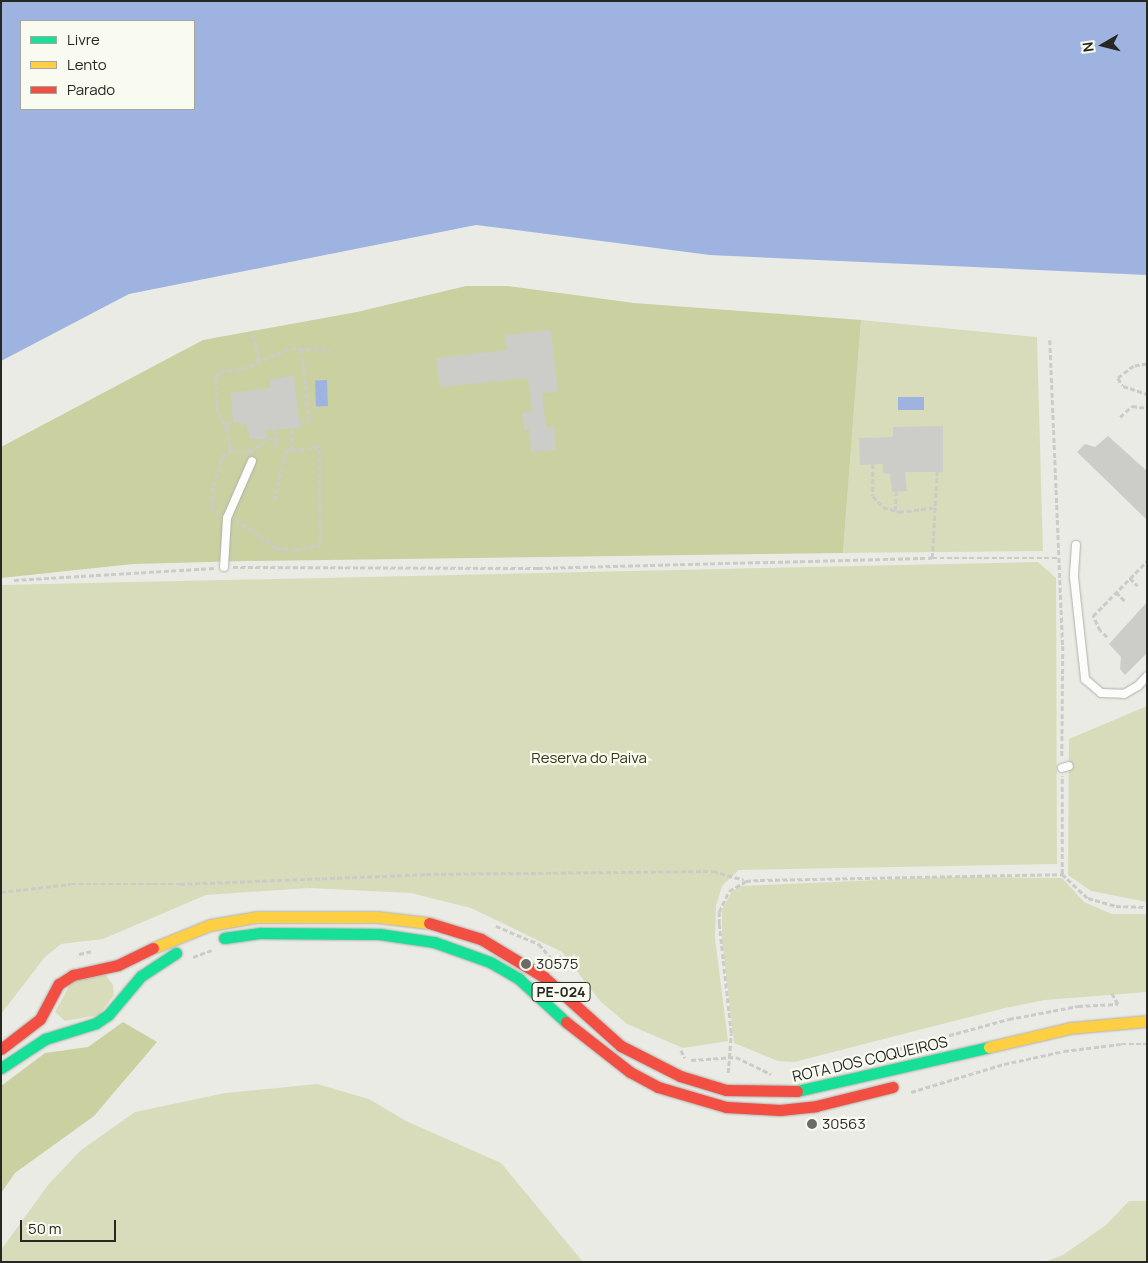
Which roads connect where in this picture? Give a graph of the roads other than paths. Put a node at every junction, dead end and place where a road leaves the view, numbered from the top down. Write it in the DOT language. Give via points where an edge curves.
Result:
graph roads {
  1 [pos="252,461"];
  2 [pos="1076,545"];
  3 [pos="224,567"];
  4 [pos="1147,676"];
  5 [pos="214,940"];
  6 [pos="185,950"];
  7 [pos="101,968"];
  8 [pos="120,999"];
  9 [pos="50,1005"];
  10 [pos="1147,1021"];
  11 [pos="72,1031"];
  12 [pos="1,1048"];
  13 [pos="1,1068"];
  14 [pos="901,1085"];
  1 -- 3 [label="lane" via="227,518"];
  2 -- 4 [label="lane" via="1074,577 1085,679 1101,693 1124,694"];
  5 -- 14 [label="main road, PE-024" via="261,933 379,934 434,942 460,950 519,979 588,1042 630,1072 658,1087 726,1107 780,1110 832,1102"];
  6 -- 8 [label="main road" via="156,963"];
  7 -- 8 [label="main road" via="117,980"];
  7 -- 9 [label="main road, ROTA DOS COQUEIROS / PE-024" via="73,975 60,984"];
  7 -- 10 [label="main road, ROTA DOS COQUEIROS / PE-024" via="118,965 201,928 257,917 377,917 434,924 481,939 522,961 552,983 603,1032 648,1062 726,1090 783,1093 818,1088 1070,1028"];
  8 -- 11 [label="main road" via="108,1015 96,1023"];
  9 -- 11 [label="main road" via="56,1020"];
  9 -- 12 [label="main road, ROTA DOS COQUEIROS / PE-024" via="25,1032"];
  11 -- 13 [label="main road" via="45,1040"];
}
